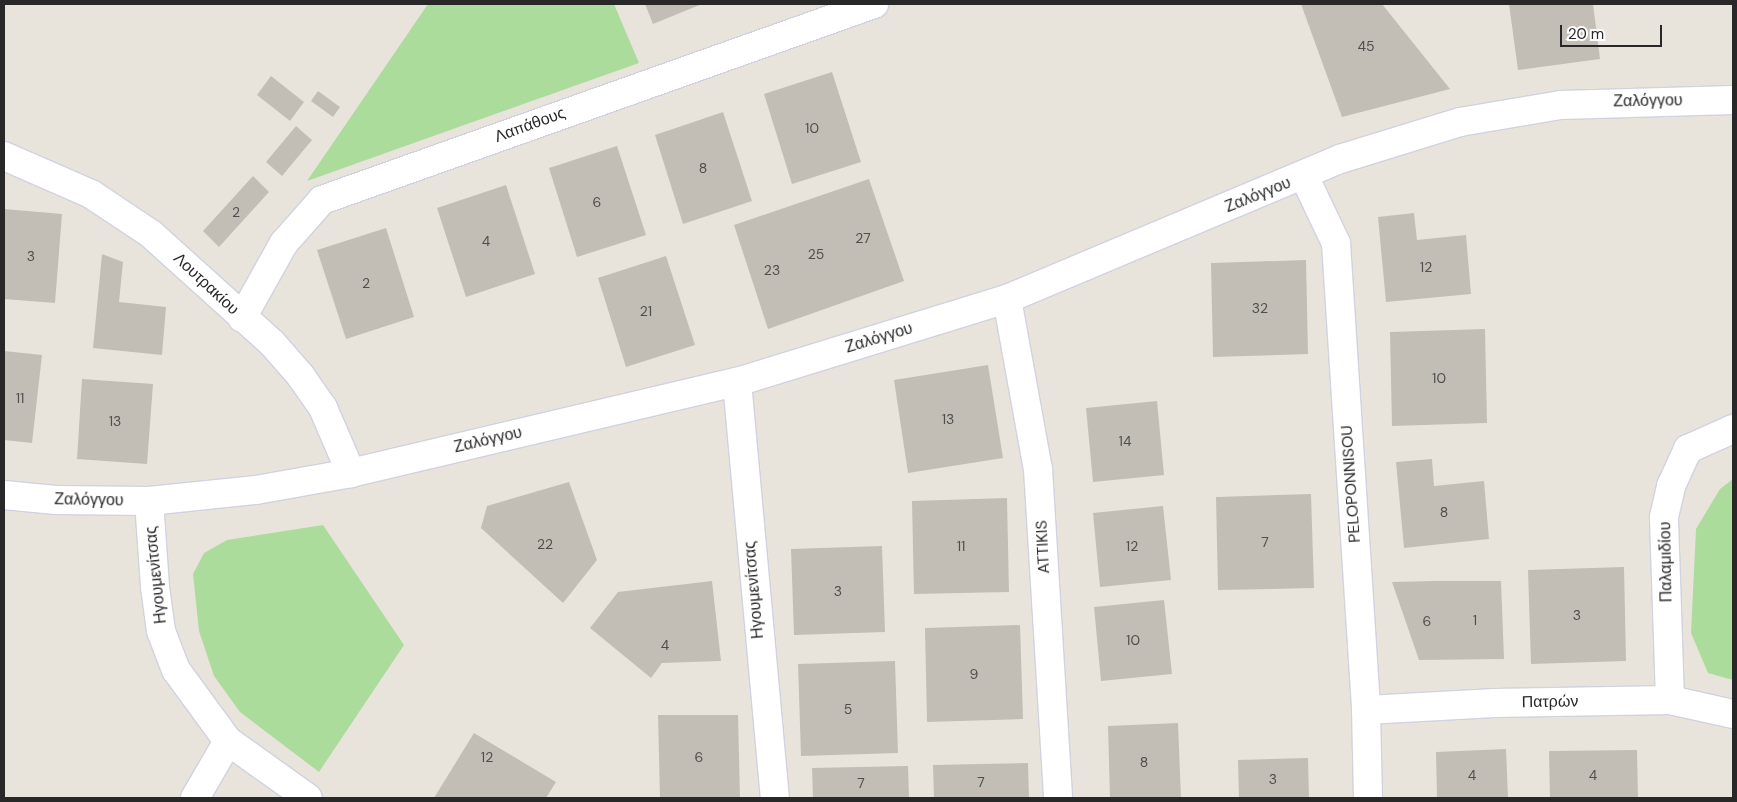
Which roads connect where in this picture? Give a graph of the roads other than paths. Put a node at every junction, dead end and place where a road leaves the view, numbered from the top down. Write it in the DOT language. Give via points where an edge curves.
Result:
graph roads {
  1 [pos="874,4"];
  2 [pos="1733,100"];
  3 [pos="4,156"];
  4 [pos="1304,176"];
  5 [pos="1007,299"];
  6 [pos="242,318"];
  7 [pos="737,382"];
  8 [pos="1733,429"];
  9 [pos="351,473"];
  10 [pos="4,494"];
  11 [pos="149,500"];
  12 [pos="1670,700"];
  13 [pos="1366,710"];
  14 [pos="1733,714"];
  15 [pos="228,741"];
  16 [pos="195,798"];
  17 [pos="308,798"];
  18 [pos="774,798"];
  19 [pos="1058,798"];
  20 [pos="1368,798"];
  1 -- 6 [label="street, Λαπάθους" via="322,200 284,243"];
  2 -- 4 [label="street, Ζαλόγγου" via="1561,104 1460,122 1340,159"];
  3 -- 6 [label="street, Λουτρακίου" via="91,194 151,234"];
  4 -- 5 [label="street, Ζαλόγγου"];
  4 -- 13 [label="street, PELOPONNISOU" via="1336,244"];
  5 -- 7 [label="street, Ζαλόγγου"];
  5 -- 19 [label="street, ATTIKIS" via="1038,469"];
  6 -- 9 [label="street, Λουτρακίου" via="272,343 300,375 330,423"];
  7 -- 9 [label="street, Ζαλόγγου"];
  7 -- 18 [label="street, Ηγουμενίτσας"];
  8 -- 12 [label="street, Παλαμιδίου" via="1688,449 1671,486 1664,517"];
  9 -- 11 [label="street, Ζαλόγγου" via="256,490"];
  10 -- 11 [label="street, Ζαλόγγου" via="56,500"];
  11 -- 15 [label="street, Ηγουμενίτσας" via="161,631 176,670"];
  12 -- 13 [label="street, Πατρών" via="1495,703"];
  12 -- 14 [label="street, Πατρών"];
  13 -- 20 [label="street, PELOPONNISOU"];
  15 -- 16 [label="street"];
  15 -- 17 [label="street, Ηγουμενίτσας"];
}
